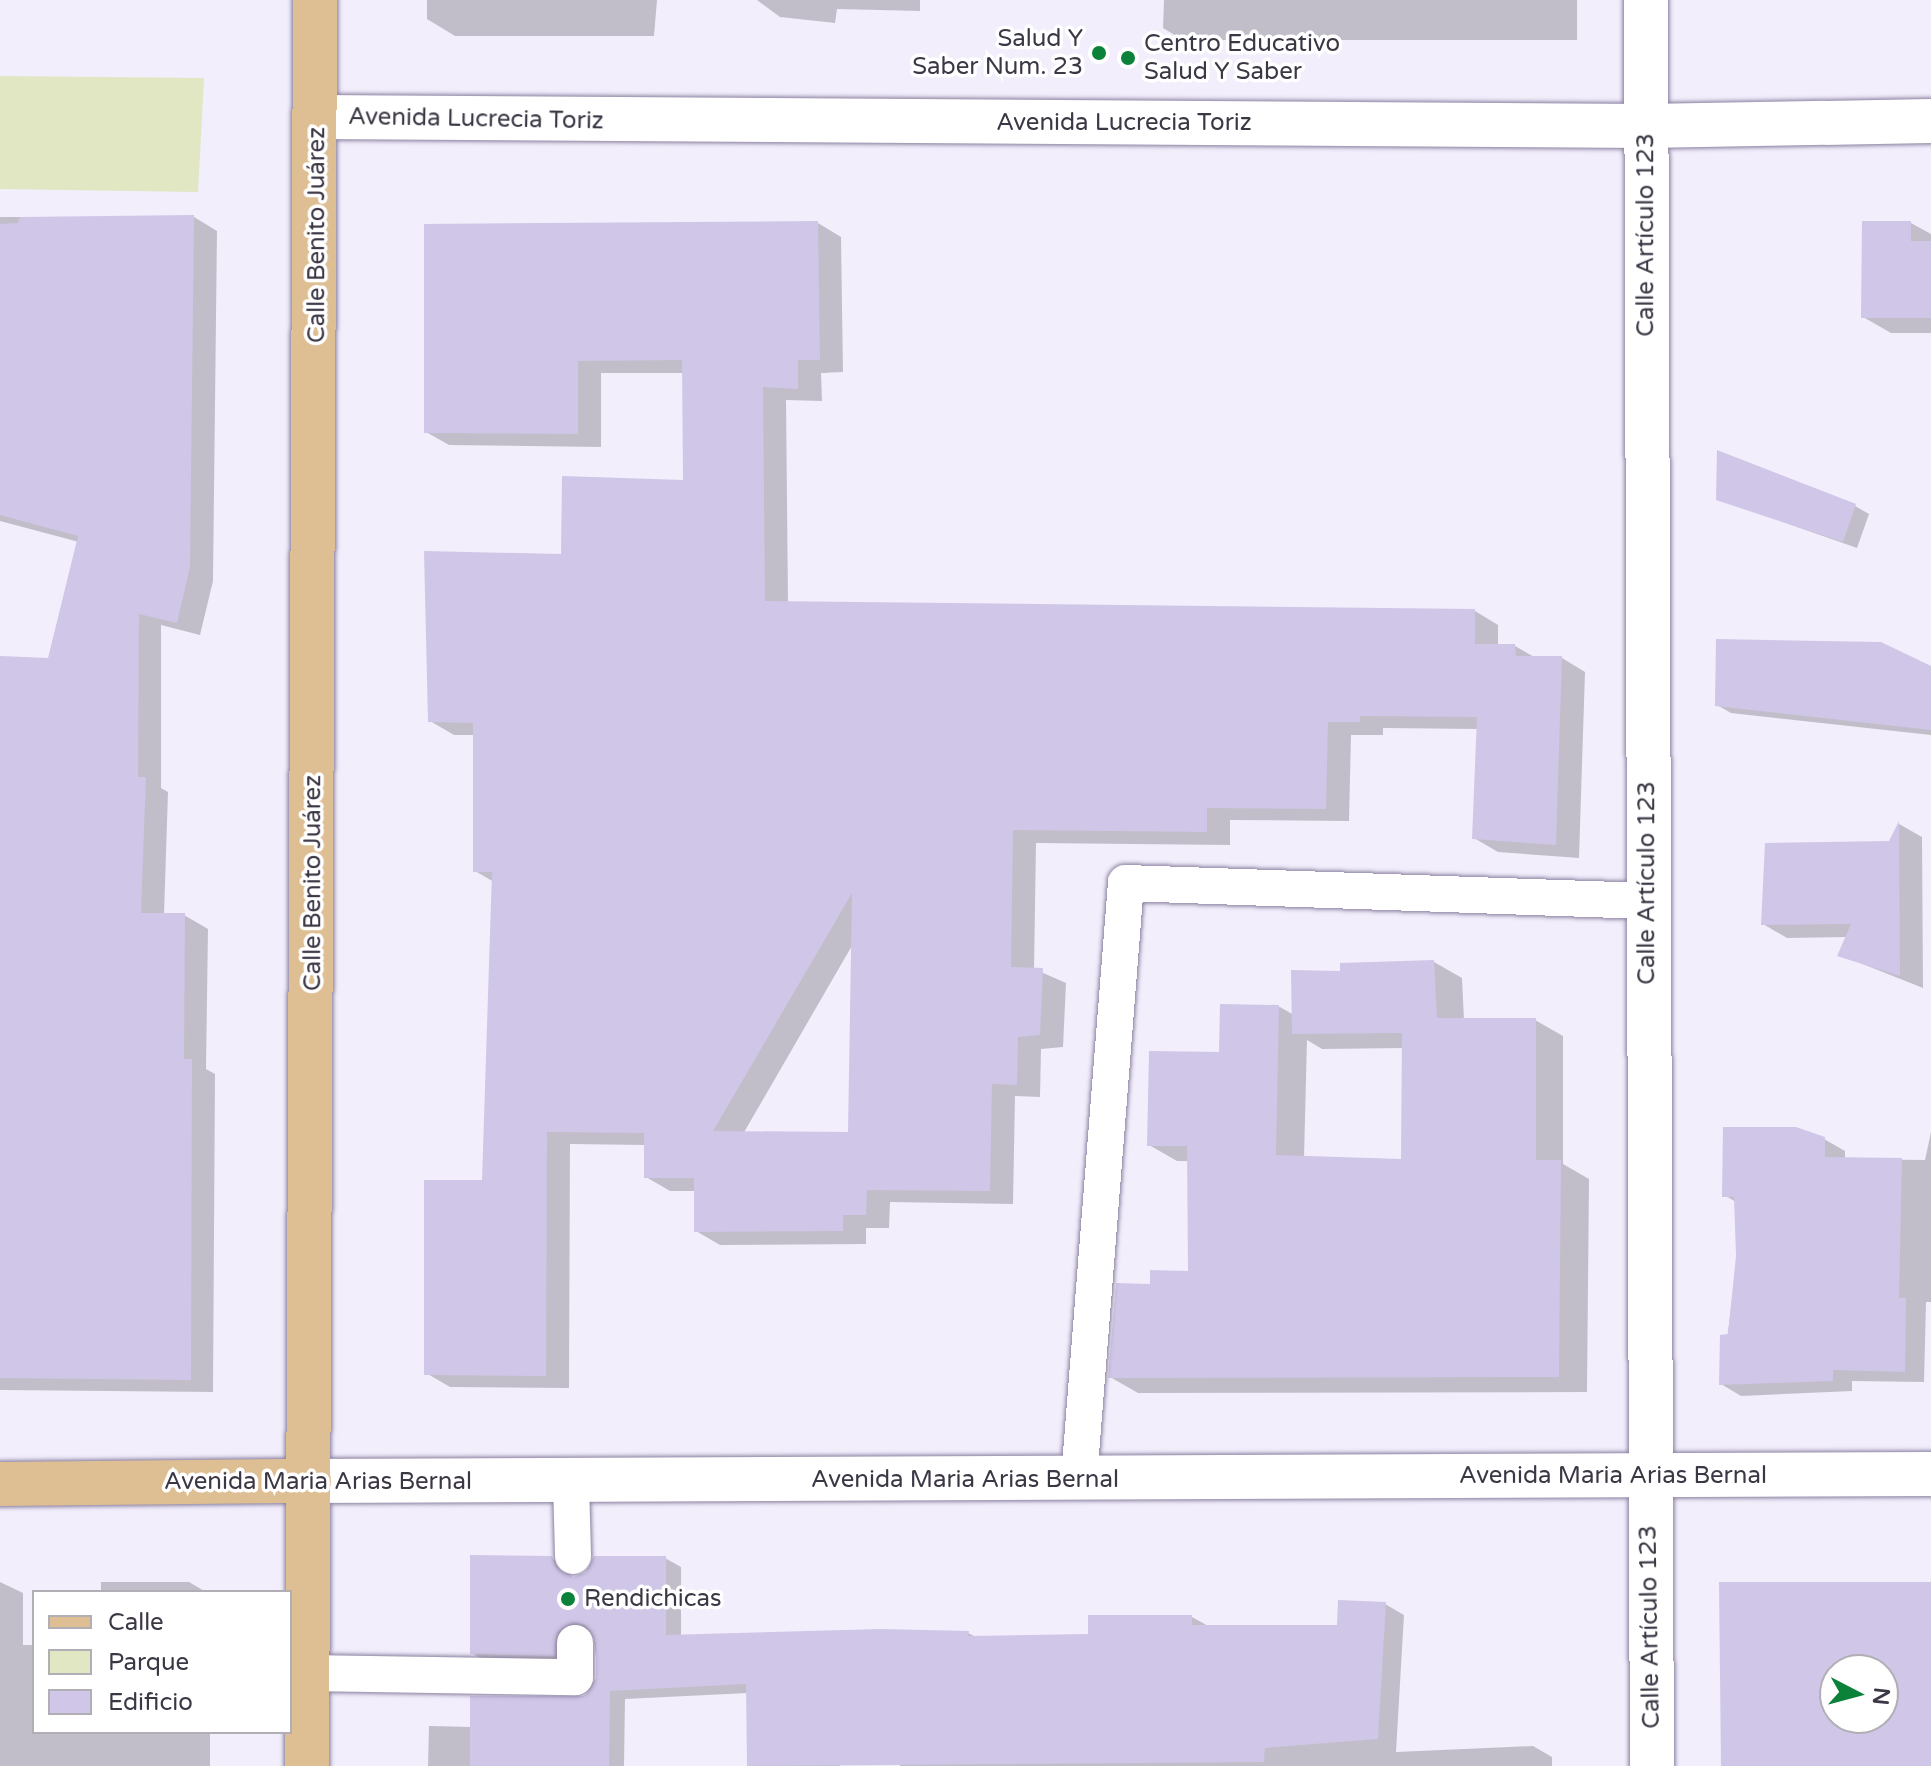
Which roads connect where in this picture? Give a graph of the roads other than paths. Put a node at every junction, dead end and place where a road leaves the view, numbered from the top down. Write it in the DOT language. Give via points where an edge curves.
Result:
graph roads {
  1 [pos="315,0"];
  2 [pos="1646,0"];
  3 [pos="317,117"];
  4 [pos="1931,121"];
  5 [pos="1646,126"];
  6 [pos="1647,901"];
  7 [pos="1931,1474"];
  8 [pos="1648,1476"];
  9 [pos="1079,1479"];
  10 [pos="309,1481"];
  11 [pos="571,1483"];
  12 [pos="0,1484"];
  13 [pos="573,1556"];
  14 [pos="575,1643"];
  15 [pos="307,1673"];
  16 [pos="307,1766"];
  17 [pos="1652,1766"];
  1 -- 3 [label="main road, Calle Benito Juárez"];
  2 -- 5 [label="street, Calle Artículo 123"];
  3 -- 5 [label="street, Avenida Lucrecia Toriz"];
  3 -- 10 [label="main road, Calle Benito Juárez"];
  4 -- 5 [label="street, Avenida Lucrecia Toriz"];
  5 -- 6 [label="street, Calle Artículo 123"];
  6 -- 8 [label="street, Calle Artículo 123"];
  6 -- 9 [label="lane" via="1126,883"];
  7 -- 8 [label="street, Avenida Maria Arias Bernal"];
  8 -- 9 [label="street, Avenida Maria Arias Bernal"];
  8 -- 17 [label="street, Calle Artículo 123"];
  9 -- 11 [label="street, Avenida Maria Arias Bernal"];
  10 -- 11 [label="street, Avenida Maria Arias Bernal"];
  10 -- 12 [label="main road, Avenida Maria Arias Bernal"];
  10 -- 15 [label="main road, Calle Benito Juárez"];
  11 -- 13 [label="lane"];
  14 -- 15 [label="lane" via="575,1677"];
  15 -- 16 [label="main road, Calle Benito Juárez"];
}
